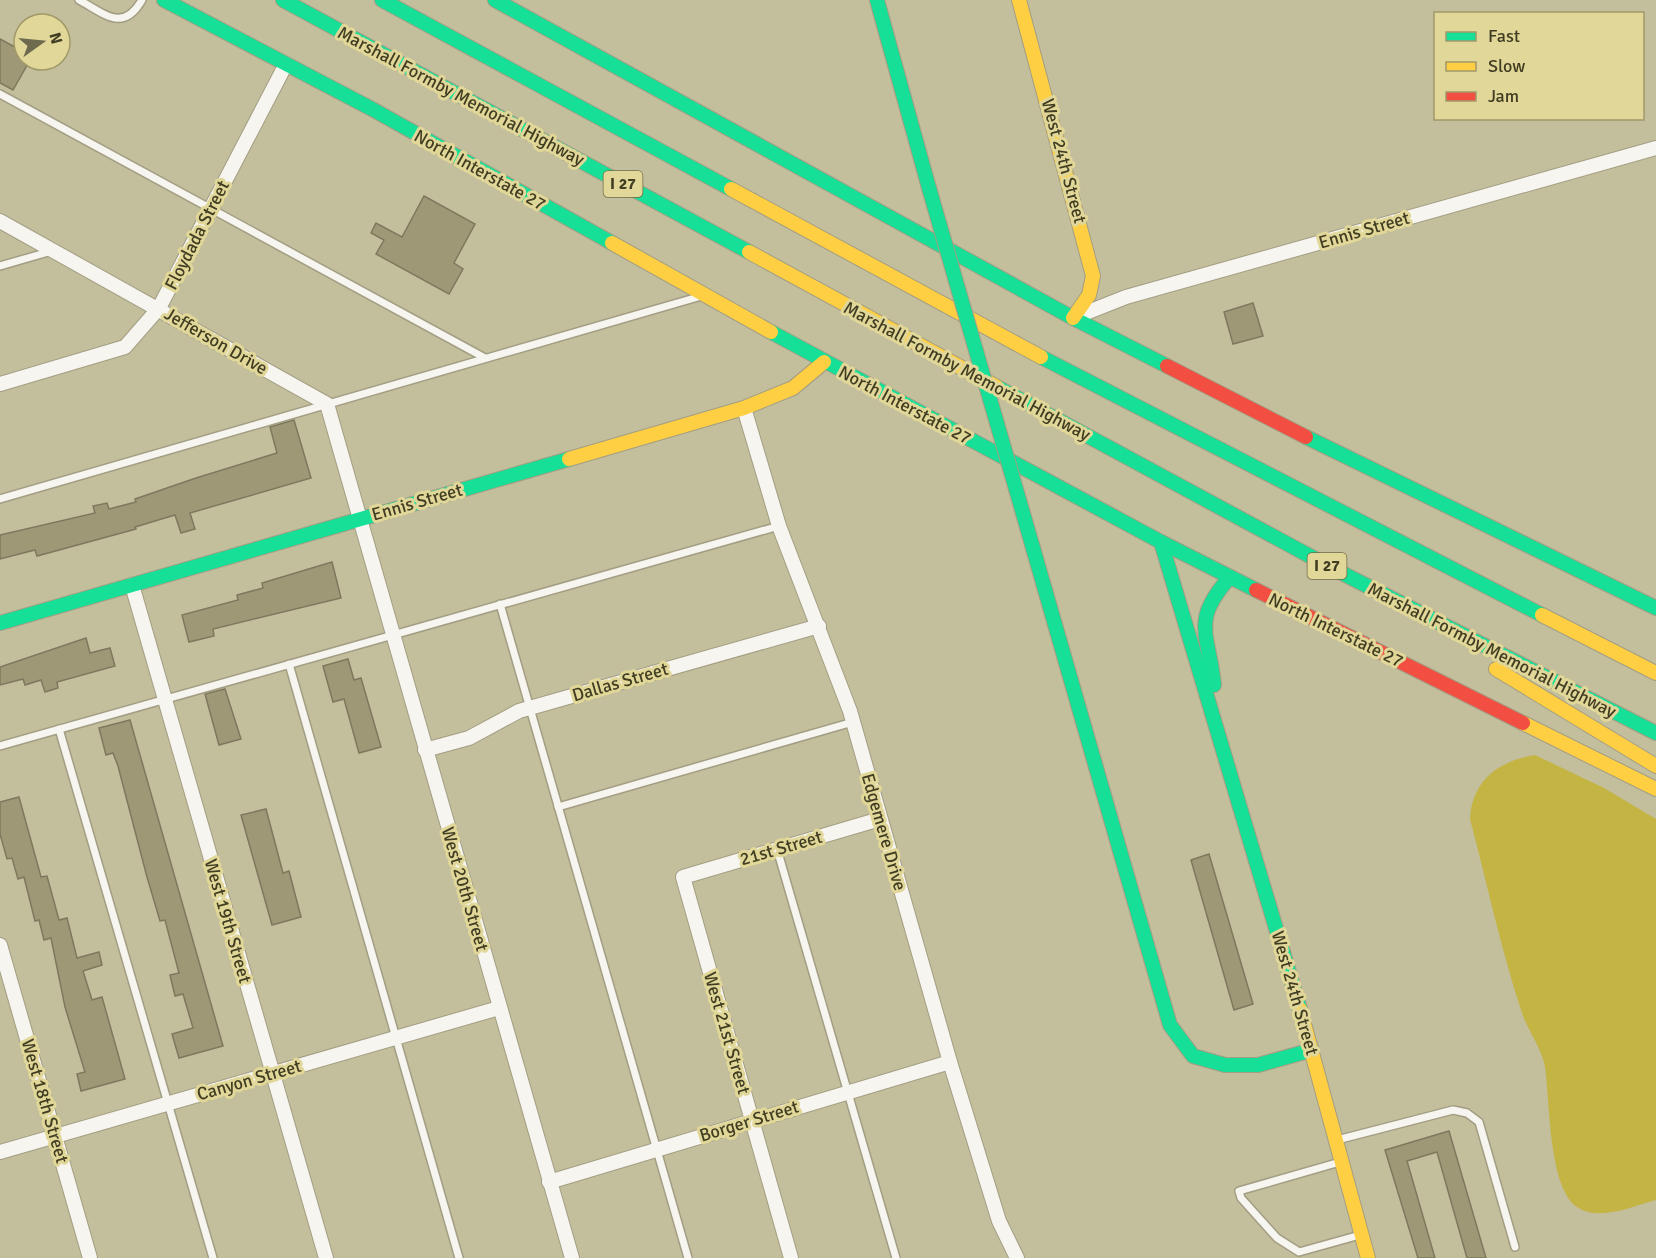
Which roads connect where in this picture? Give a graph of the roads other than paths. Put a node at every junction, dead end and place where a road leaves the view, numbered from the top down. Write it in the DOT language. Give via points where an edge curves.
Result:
graph roads {
  1 [pos="79,0"];
  2 [pos="142,0"];
  3 [pos="164,0"];
  4 [pos="284,0"];
  5 [pos="495,0"];
  6 [pos="877,0"];
  7 [pos="1019,0"];
  8 [pos="384,1"];
  9 [pos="286,64"];
  10 [pos="0,94"];
  11 [pos="1656,148"];
  12 [pos="211,209"];
  13 [pos="0,221"];
  14 [pos="54,250"];
  15 [pos="0,266"];
  16 [pos="703,295"];
  17 [pos="159,308"];
  18 [pos="1073,318"];
  19 [pos="485,358"];
  20 [pos="824,362"];
  21 [pos="0,384"];
  22 [pos="327,404"];
  23 [pos="744,408"];
  24 [pos="0,499"];
  25 [pos="360,518"];
  26 [pos="779,526"];
  27 [pos="1161,542"];
  28 [pos="1332,568"];
  29 [pos="1230,577"];
  30 [pos="132,585"];
  31 [pos="500,604"];
  32 [pos="1656,608"];
  33 [pos="1534,609"];
  34 [pos="0,623"];
  35 [pos="819,626"];
  36 [pos="392,635"];
  37 [pos="1656,662"];
  38 [pos="289,664"];
  39 [pos="1656,673"];
  40 [pos="165,699"];
  41 [pos="530,708"];
  42 [pos="854,722"];
  43 [pos="59,729"];
  44 [pos="1216,730"];
  45 [pos="1656,733"];
  46 [pos="0,746"];
  47 [pos="425,750"];
  48 [pos="1656,766"];
  49 [pos="1656,789"];
  50 [pos="558,807"];
  51 [pos="880,819"];
  52 [pos="777,849"];
  53 [pos="683,877"];
  54 [pos="0,945"];
  55 [pos="499,1008"];
  56 [pos="396,1038"];
  57 [pos="1312,1050"];
  58 [pos="950,1062"];
  59 [pos="272,1074"];
  60 [pos="847,1092"];
  61 [pos="169,1103"];
  62 [pos="751,1119"];
  63 [pos="56,1136"];
  64 [pos="1336,1140"];
  65 [pos="657,1149"];
  66 [pos="0,1152"];
  67 [pos="1342,1161"];
  68 [pos="549,1182"];
  69 [pos="1362,1234"];
  70 [pos="1515,1247"];
  71 [pos="90,1258"];
  72 [pos="213,1258"];
  73 [pos="326,1258"];
  74 [pos="459,1258"];
  75 [pos="572,1258"];
  76 [pos="688,1258"];
  77 [pos="791,1258"];
  78 [pos="896,1258"];
  79 [pos="1017,1258"];
  80 [pos="1368,1258"];
  1 -- 2 [label="lane" via="114,19 127,18"];
  3 -- 9 [label="main road, North Interstate 27"];
  4 -- 28 [label="main road, Marshall Formby Memorial Highway / I 27"];
  5 -- 18 [label="main road"];
  6 -- 57 [label="main road, bridge" via="1170,1025 1193,1056 1225,1065 1258,1065"];
  7 -- 18 [label="main road, West 24th Street" via="1093,276 1089,295"];
  8 -- 33 [label="main road, I 27" via="1056,366"];
  9 -- 12 [label="street, Floydada Street"];
  9 -- 16 [label="main road, North Interstate 27"];
  10 -- 12 [label="lane"];
  11 -- 18 [label="street, Ennis Street" via="1126,297"];
  12 -- 17 [label="street, Floydada Street"];
  12 -- 19 [label="lane"];
  13 -- 14 [label="street, Jefferson Drive"];
  14 -- 15 [label="lane"];
  14 -- 17 [label="street, Jefferson Drive"];
  16 -- 19 [label="lane"];
  16 -- 20 [label="main road, North Interstate 27"];
  17 -- 21 [label="street, Floydada Street" via="124,347"];
  17 -- 22 [label="street, Jefferson Drive"];
  18 -- 32 [label="main road"];
  19 -- 22 [label="lane"];
  20 -- 23 [label="main road, Ennis Street" via="793,388"];
  20 -- 27 [label="main road, North Interstate 27"];
  22 -- 24 [label="lane"];
  22 -- 25 [label="street"];
  23 -- 25 [label="main road, Ennis Street"];
  23 -- 26 [label="street, Edgemere Drive"];
  25 -- 30 [label="main road, Ennis Street"];
  25 -- 36 [label="street, West 20th Street"];
  26 -- 31 [label="lane"];
  26 -- 35 [label="street, Edgemere Drive"];
  27 -- 29 [label="main road, North Interstate 27"];
  27 -- 44 [label="main road, West 24th Street"];
  28 -- 45 [label="main road, Marshall Formby Memorial Highway / I 27"];
  28 -- 48 [label="main road"];
  29 -- 44 [label="main road, West 24th Street" via="1208,600 1203,617 1204,639 1214,676"];
  29 -- 49 [label="main road, North Interstate 27"];
  30 -- 34 [label="main road, Ennis Street"];
  30 -- 40 [label="street, West 19th Street"];
  31 -- 36 [label="lane"];
  31 -- 41 [label="lane"];
  33 -- 37 [label="main road"];
  33 -- 39 [label="main road, I 27"];
  35 -- 41 [label="street, Dallas Street"];
  35 -- 42 [label="street, Edgemere Drive"];
  36 -- 38 [label="lane"];
  36 -- 47 [label="street, West 20th Street"];
  38 -- 40 [label="lane"];
  38 -- 56 [label="lane"];
  40 -- 43 [label="lane"];
  40 -- 59 [label="street, West 19th Street"];
  41 -- 47 [label="street, Dallas Street" via="469,738"];
  41 -- 50 [label="lane"];
  42 -- 50 [label="lane"];
  42 -- 51 [label="street, Edgemere Drive"];
  43 -- 46 [label="lane"];
  43 -- 61 [label="lane"];
  44 -- 57 [label="main road, West 24th Street"];
  47 -- 55 [label="street, West 20th Street"];
  50 -- 65 [label="lane"];
  51 -- 52 [label="street, 21st Street"];
  51 -- 58 [label="street, Edgemere Drive"];
  52 -- 53 [label="street, 21st Street"];
  52 -- 60 [label="lane"];
  53 -- 62 [label="street, West 21st Street"];
  54 -- 63 [label="street, West 18th Street"];
  55 -- 56 [label="street, Canyon Street"];
  55 -- 68 [label="street, West 20th Street"];
  56 -- 59 [label="street, Canyon Street"];
  56 -- 74 [label="lane"];
  57 -- 64 [label="main road, West 24th Street"];
  58 -- 60 [label="street, Borger Street"];
  58 -- 79 [label="street, Edgemere Drive" via="999,1221"];
  59 -- 61 [label="street, Canyon Street"];
  59 -- 73 [label="street, West 19th Street"];
  60 -- 62 [label="street, Borger Street"];
  60 -- 78 [label="lane"];
  61 -- 63 [label="street, Canyon Street"];
  61 -- 72 [label="lane"];
  62 -- 65 [label="street, Borger Street"];
  62 -- 77 [label="street, West 21st Street"];
  63 -- 66 [label="street, Canyon Street"];
  63 -- 71 [label="street, West 18th Street"];
  64 -- 67 [label="main road, West 24th Street"];
  64 -- 70 [label="lane" via="1453,1110 1467,1113 1479,1122"];
  65 -- 68 [label="street, Borger Street"];
  65 -- 76 [label="lane"];
  67 -- 69 [label="main road, West 24th Street"];
  67 -- 69 [label="lane" via="1239,1191 1277,1238 1299,1252"];
  68 -- 75 [label="street, West 20th Street"];
  69 -- 80 [label="main road, West 24th Street"];
}
